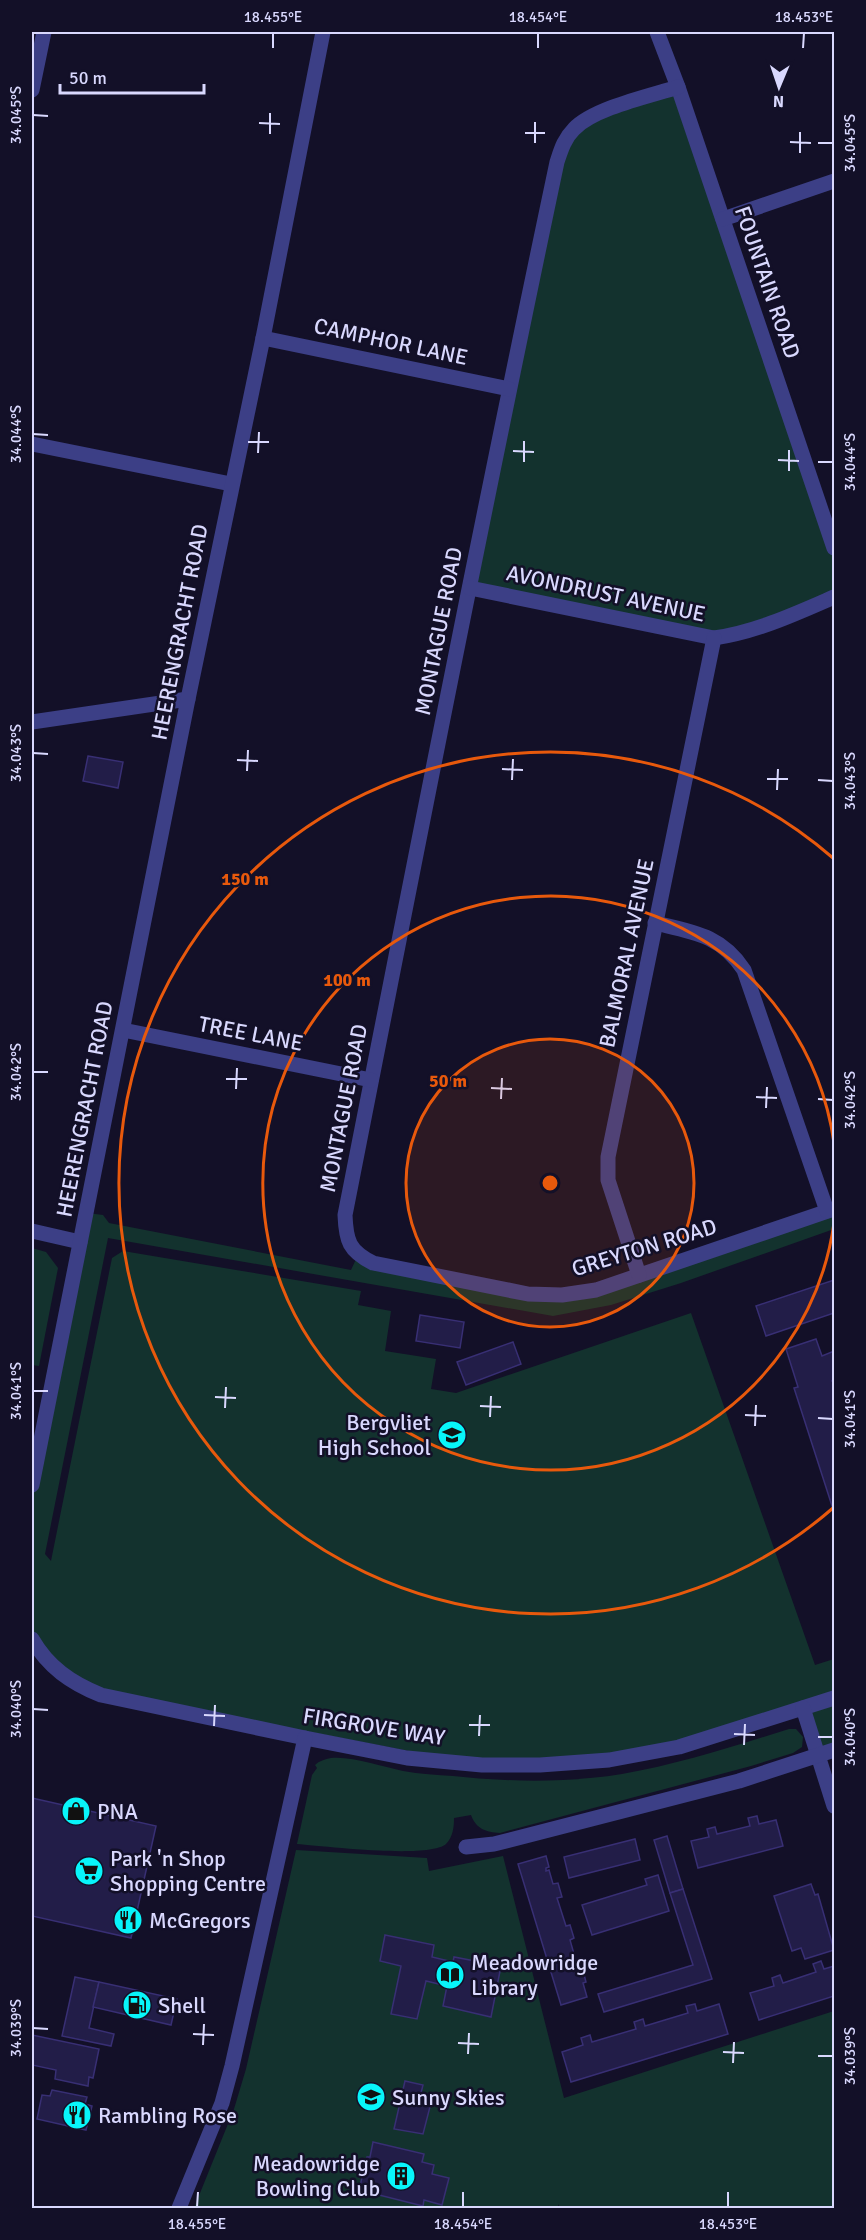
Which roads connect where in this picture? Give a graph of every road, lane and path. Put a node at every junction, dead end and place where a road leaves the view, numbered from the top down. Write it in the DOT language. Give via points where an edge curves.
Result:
graph roads {
  1 [pos="44,32"];
  2 [pos="324,32"];
  3 [pos="657,32"];
  4 [pos="678,87"];
  5 [pos="32,90"];
  6 [pos="834,181"];
  7 [pos="723,219"];
  8 [pos="263,338"];
  9 [pos="509,389"];
  10 [pos="32,444"];
  11 [pos="231,484"];
  12 [pos="834,548"];
  13 [pos="470,588"];
  14 [pos="834,597"];
  15 [pos="714,638"];
  16 [pos="188,699"];
  17 [pos="32,722"];
  18 [pos="655,923"];
  19 [pos="123,1030"];
  20 [pos="371,1080"];
  21 [pos="831,1210"];
  22 [pos="32,1231"];
  23 [pos="80,1242"];
  24 [pos="358,1255"];
  25 [pos="639,1275"];
  26 [pos="32,1485"];
  27 [pos="32,1639"];
  28 [pos="834,1698"];
  29 [pos="803,1708"];
  30 [pos="305,1738"];
  31 [pos="834,1750"];
  32 [pos="818,1756"];
  33 [pos="834,1806"];
  34 [pos="466,1847"];
  35 [pos="179,2208"];
  1 -- 5 [label="street"];
  2 -- 8 [label="street, HEERENGRACHT ROAD"];
  3 -- 4 [label="street, FOUNTAIN ROAD"];
  4 -- 7 [label="street, FOUNTAIN ROAD"];
  4 -- 9 [label="street, MONTAGUE ROAD" via="592,117 563,142"];
  6 -- 7 [label="street"];
  7 -- 12 [label="street, FOUNTAIN ROAD"];
  8 -- 9 [label="street, CAMPHOR LANE"];
  8 -- 11 [label="street, HEERENGRACHT ROAD"];
  9 -- 13 [label="street, MONTAGUE ROAD"];
  10 -- 11 [label="street"];
  11 -- 16 [label="street, HEERENGRACHT ROAD"];
  13 -- 15 [label="street, AVONDRUST AVENUE"];
  13 -- 20 [label="street, MONTAGUE ROAD"];
  14 -- 15 [label="street, AVONDRUST AVENUE" via="762,627"];
  15 -- 18 [label="street, BALMORAL AVENUE"];
  16 -- 17 [label="street"];
  16 -- 19 [label="street, HEERENGRACHT ROAD"];
  18 -- 21 [label="street" via="703,935 735,955 744,970"];
  18 -- 25 [label="street, BALMORAL AVENUE" via="608,1157 608,1180"];
  19 -- 20 [label="street, TREE LANE"];
  19 -- 23 [label="street, HEERENGRACHT ROAD"];
  20 -- 24 [label="street, MONTAGUE ROAD" via="345,1215 346,1237"];
  21 -- 25 [label="street, GREYTON ROAD"];
  22 -- 23 [label="street"];
  23 -- 26 [label="street"];
  24 -- 25 [label="street, GREYTON ROAD" via="374,1263 528,1294 596,1290"];
  27 -- 30 [label="street, FIRGROVE WAY" via="63,1675 101,1695"];
  28 -- 29 [label="street, FIRGROVE WAY"];
  29 -- 30 [label="street, FIRGROVE WAY" via="679,1747 609,1760 540,1765 482,1765 407,1758"];
  29 -- 32 [label="street"];
  30 -- 35 [label="street" via="232,2066 222,2103"];
  31 -- 32 [label="street"];
  32 -- 33 [label="street"];
  32 -- 34 [label="street" via="739,1781 494,1844"];
}
